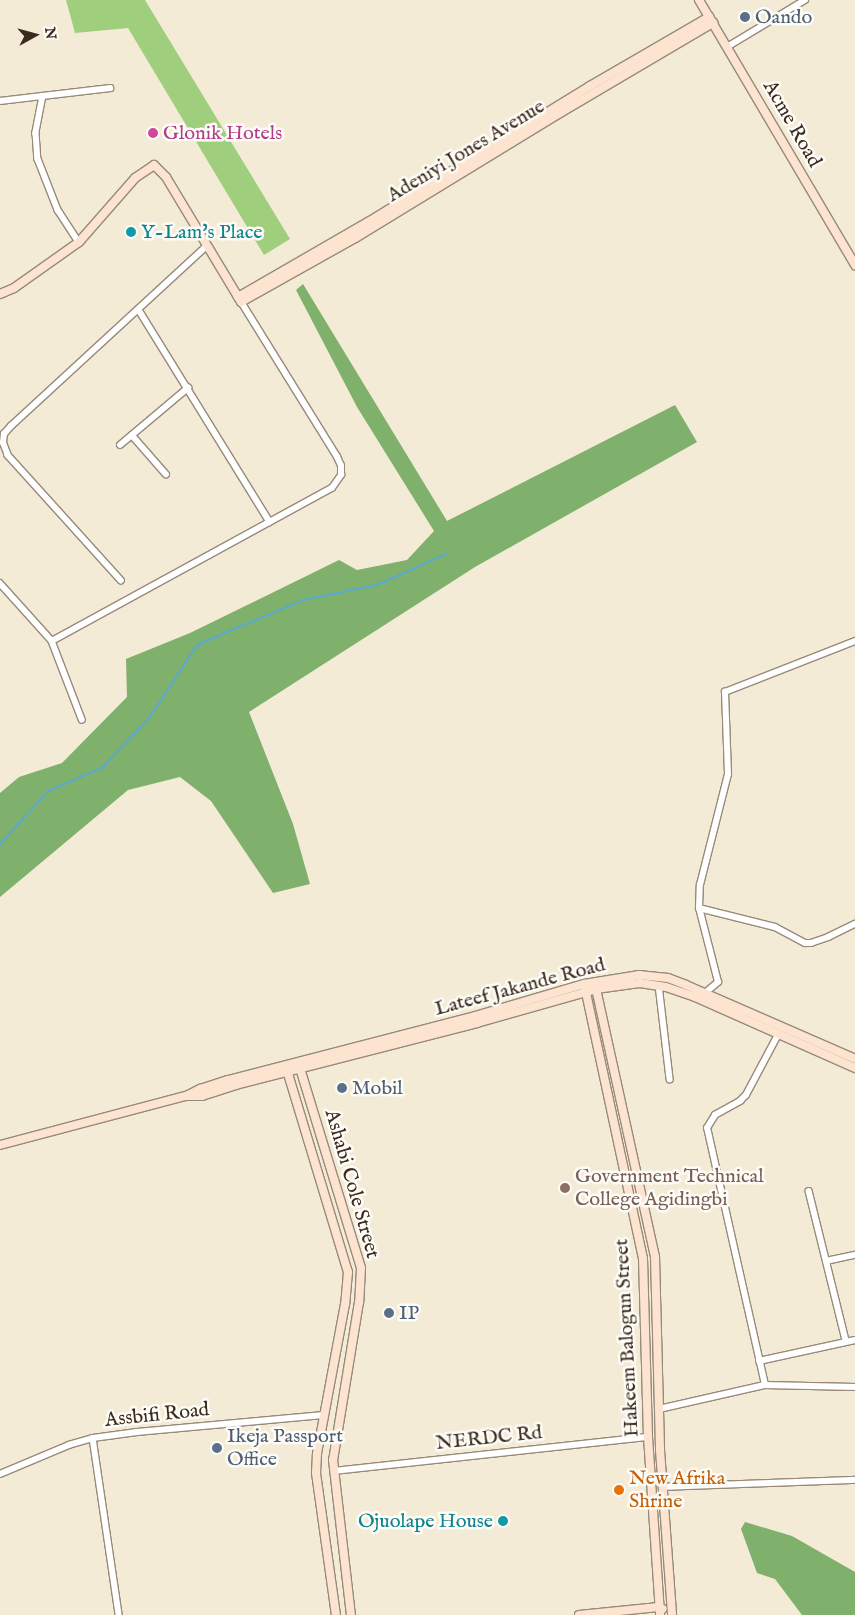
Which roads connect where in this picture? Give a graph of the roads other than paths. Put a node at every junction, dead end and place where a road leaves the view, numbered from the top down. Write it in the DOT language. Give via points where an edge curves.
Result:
graph roads {
  1 [pos="699,0"];
  2 [pos="805,0"];
  3 [pos="711,20"];
  4 [pos="727,47"];
  5 [pos="110,88"];
  6 [pos="43,96"];
  7 [pos="0,100"];
  8 [pos="79,242"];
  9 [pos="207,246"];
  10 [pos="855,265"];
  11 [pos="0,294"];
  12 [pos="240,299"];
  13 [pos="139,310"];
  14 [pos="188,388"];
  15 [pos="132,435"];
  16 [pos="120,445"];
  17 [pos="166,474"];
  18 [pos="270,522"];
  19 [pos="121,581"];
  20 [pos="0,583"];
  21 [pos="52,641"];
  22 [pos="855,641"];
  23 [pos="82,719"];
  24 [pos="699,908"];
  25 [pos="855,924"];
  26 [pos="584,984"];
  27 [pos="595,985"];
  28 [pos="658,985"];
  29 [pos="586,992"];
  30 [pos="704,994"];
  31 [pos="778,1033"];
  32 [pos="855,1060"];
  33 [pos="299,1065"];
  34 [pos="287,1068"];
  35 [pos="855,1068"];
  36 [pos="670,1079"];
  37 [pos="620,1096"];
  38 [pos="609,1098"];
  39 [pos="313,1108"];
  40 [pos="300,1112"];
  41 [pos="0,1145"];
  42 [pos="809,1191"];
  43 [pos="855,1254"];
  44 [pos="826,1261"];
  45 [pos="855,1340"];
  46 [pos="846,1342"];
  47 [pos="646,1345"];
  48 [pos="658,1346"];
  49 [pos="759,1361"];
  50 [pos="765,1384"];
  51 [pos="855,1387"];
  52 [pos="659,1409"];
  53 [pos="323,1415"];
  54 [pos="648,1437"];
  55 [pos="93,1438"];
  56 [pos="334,1471"];
  57 [pos="0,1474"];
  58 [pos="855,1480"];
  59 [pos="663,1487"];
  60 [pos="348,1594"];
  61 [pos="334,1596"];
  62 [pos="660,1611"];
  63 [pos="609,1613"];
  64 [pos="119,1615"];
  65 [pos="336,1615"];
  66 [pos="351,1615"];
  67 [pos="579,1615"];
  68 [pos="672,1615"];
  1 -- 3 [label="street, Acme Road"];
  2 -- 4 [label="street"];
  3 -- 4 [label="street, Acme Road"];
  3 -- 12 [label="street, Adeniyi Jones Avenue" via="357,237"];
  4 -- 10 [label="street, Acme Road"];
  5 -- 6 [label="street"];
  6 -- 7 [label="street"];
  6 -- 8 [label="street" via="36,132 40,165 58,210"];
  8 -- 9 [label="street" via="135,178 154,165 166,177"];
  8 -- 11 [label="street" via="14,288"];
  9 -- 12 [label="street"];
  9 -- 13 [label="street"];
  12 -- 18 [label="street" via="340,466 340,475 332,488"];
  13 -- 14 [label="street"];
  13 -- 19 [label="street" via="10,426 4,434 3,443 8,456"];
  14 -- 15 [label="street"];
  14 -- 18 [label="street"];
  15 -- 16 [label="street"];
  15 -- 17 [label="street"];
  18 -- 21 [label="street"];
  20 -- 21 [label="street"];
  21 -- 23 [label="street"];
  22 -- 24 [label="street" via="725,692 728,774 700,885"];
  24 -- 25 [label="street" via="775,927 805,943 828,937"];
  24 -- 30 [label="street" via="718,978 716,985"];
  26 -- 27 [label="street, Lateef Jakande Road"];
  26 -- 29 [label="street, Hakeem Balogun Street"];
  26 -- 33 [label="street, Lateef Jakande Road"];
  27 -- 28 [label="street, Lateef Jakande Road"];
  27 -- 29 [label="street, Lateef Jakande Road"];
  27 -- 30 [label="street, Lateef Jakande Road" via="648,975 668,978"];
  27 -- 37 [label="street, Hakeem Balogun Street"];
  28 -- 31 [label="street, Lateef Jakande Road" via="695,997"];
  28 -- 36 [label="street"];
  29 -- 33 [label="street, Lateef Jakande Road"];
  29 -- 38 [label="street, Hakeem Balogun Street"];
  30 -- 32 [label="street, Lateef Jakande Road"];
  31 -- 35 [label="street, Lateef Jakande Road"];
  31 -- 49 [label="street" via="746,1094 740,1102 715,1115 707,1128"];
  33 -- 34 [label="street, Lateef Jakande Road"];
  33 -- 39 [label="street, Ashabi Cole Street"];
  34 -- 40 [label="street, Ashabi Cole Street"];
  34 -- 41 [label="street, Lateef Jakande Road" via="209,1086 186,1096"];
  37 -- 38 [label="street"];
  37 -- 48 [label="street, Hakeem Balogun Street" via="655,1256"];
  38 -- 47 [label="street, Hakeem Balogun Street" via="640,1239"];
  39 -- 40 [label="street"];
  39 -- 56 [label="street, Ashabi Cole Street" via="361,1268 359,1302 336,1430"];
  40 -- 53 [label="street, Ashabi Cole Street" via="348,1272 345,1304"];
  42 -- 44 [label="street"];
  43 -- 44 [label="street"];
  44 -- 46 [label="street"];
  45 -- 46 [label="street"];
  46 -- 49 [label="street"];
  47 -- 48 [label="street"];
  47 -- 54 [label="street, Hakeem Balogun Street"];
  48 -- 52 [label="street, Hakeem Balogun Street"];
  49 -- 50 [label="street"];
  50 -- 51 [label="street, Hakeem Balogun Street"];
  50 -- 52 [label="street, Hakeem Balogun Street"];
  52 -- 59 [label="street, Hakeem Balogun Street"];
  53 -- 55 [label="street, Assbifi Road"];
  53 -- 61 [label="street, Ashabi Cole Street" via="316,1473"];
  54 -- 56 [label="street, NERDC Rd"];
  54 -- 62 [label="street, Hakeem Balogun Street"];
  55 -- 57 [label="street, Assbifi Road"];
  55 -- 64 [label="street"];
  56 -- 60 [label="street, Ashabi Cole Street"];
  58 -- 59 [label="street"];
  59 -- 68 [label="street, Hakeem Balogun Street"];
  60 -- 61 [label="street"];
  60 -- 66 [label="street, Ashabi Cole Street"];
  61 -- 65 [label="street, Ashabi Cole Street"];
  62 -- 63 [label="street"];
  62 -- 68 [label="street"];
  63 -- 67 [label="street"];
}
